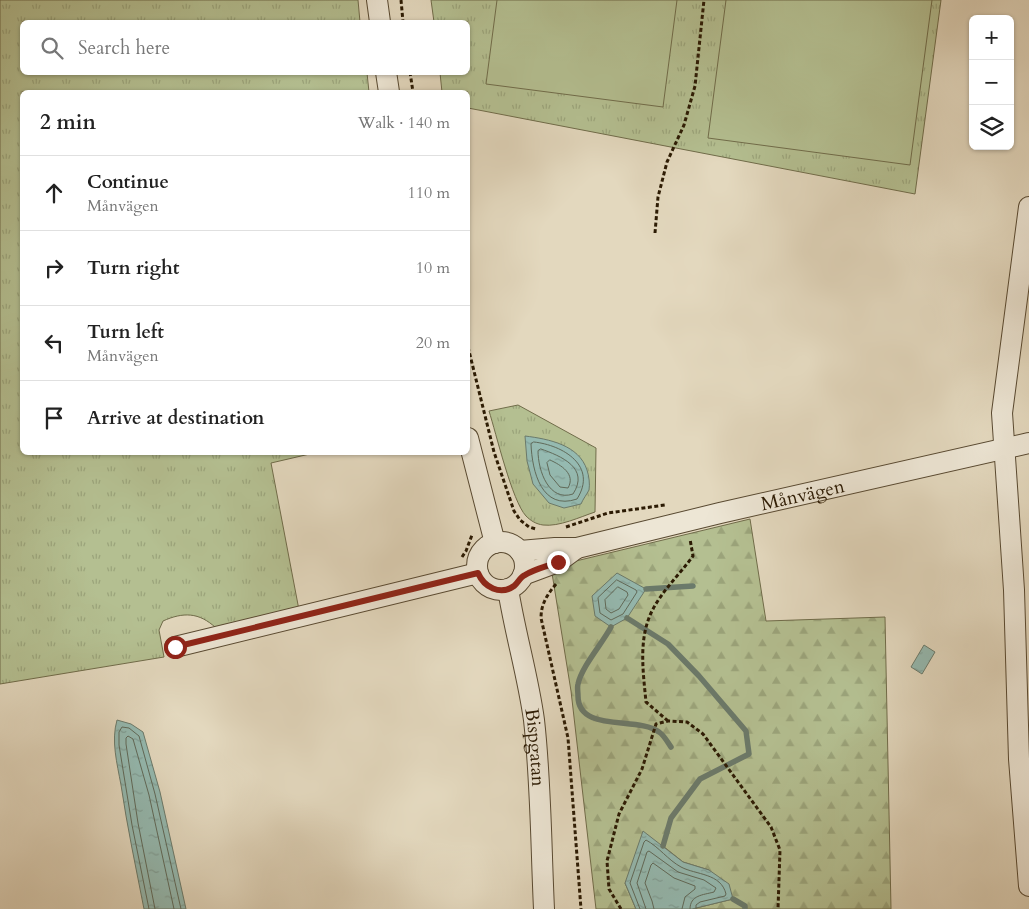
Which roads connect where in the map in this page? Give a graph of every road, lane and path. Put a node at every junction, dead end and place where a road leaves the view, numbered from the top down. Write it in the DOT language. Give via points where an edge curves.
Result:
graph roads {
  1 [pos="377,0"];
  2 [pos="401,0"];
  3 [pos="704,0"];
  4 [pos="380,20"];
  5 [pos="403,20"];
  6 [pos="386,75"];
  7 [pos="410,75"];
  8 [pos="389,90"];
  9 [pos="412,90"];
  10 [pos="1029,207"];
  11 [pos="654,233"];
  12 [pos="470,355"];
  13 [pos="1029,443"];
  14 [pos="470,446"];
  15 [pos="1003,449"];
  16 [pos="688,521"];
  17 [pos="538,530"];
  18 [pos="495,543"];
  19 [pos="577,548"];
  20 [pos="520,551"];
  21 [pos="558,562"];
  22 [pos="478,573"];
  23 [pos="523,575"];
  24 [pos="1021,588"];
  25 [pos="508,589"];
  26 [pos="175,647"];
  27 [pos="668,721"];
  28 [pos="1024,758"];
  29 [pos="1026,824"];
  30 [pos="1029,886"];
  31 [pos="544,909"];
  32 [pos="580,909"];
  33 [pos="621,909"];
  34 [pos="778,909"];
  1 -- 4 [label="street"];
  2 -- 5 [label="path"];
  3 -- 11 [label="path" via="694,86 684,125 667,162 658,196"];
  6 -- 8 [label="street"];
  7 -- 9 [label="path"];
  10 -- 15 [label="street" via="1002,412"];
  12 -- 17 [label="path" via="494,452 514,511 528,527"];
  13 -- 15 [label="street, Månvägen"];
  14 -- 18 [label="street"];
  15 -- 16 [label="street, Månvägen"];
  15 -- 24 [label="street"];
  16 -- 19 [label="street, Månvägen"];
  16 -- 27 [label="path" via="693,556 653,609 644,631 646,702"];
  18 -- 20 [label="street" via="504,542"];
  18 -- 22 [label="street" via="482,551"];
  19 -- 20 [label="street, Månvägen"];
  19 -- 21 [label="street, Månvägen"];
  20 -- 23 [label="street" via="524,559"];
  21 -- 23 [label="street, Månvägen"];
  21 -- 32 [label="path" via="560,576 544,602 541,618 568,738"];
  22 -- 25 [label="street" via="493,589"];
  22 -- 26 [label="street"];
  23 -- 25 [label="street"];
  24 -- 28 [label="street"];
  25 -- 31 [label="street, Bispgatan" via="534,719"];
  27 -- 33 [label="path" via="656,724 642,769 619,814 607,861 609,889"];
  27 -- 34 [label="path" via="687,722 703,734 771,827 780,850"];
  28 -- 29 [label="street"];
  29 -- 30 [label="street"];
}
